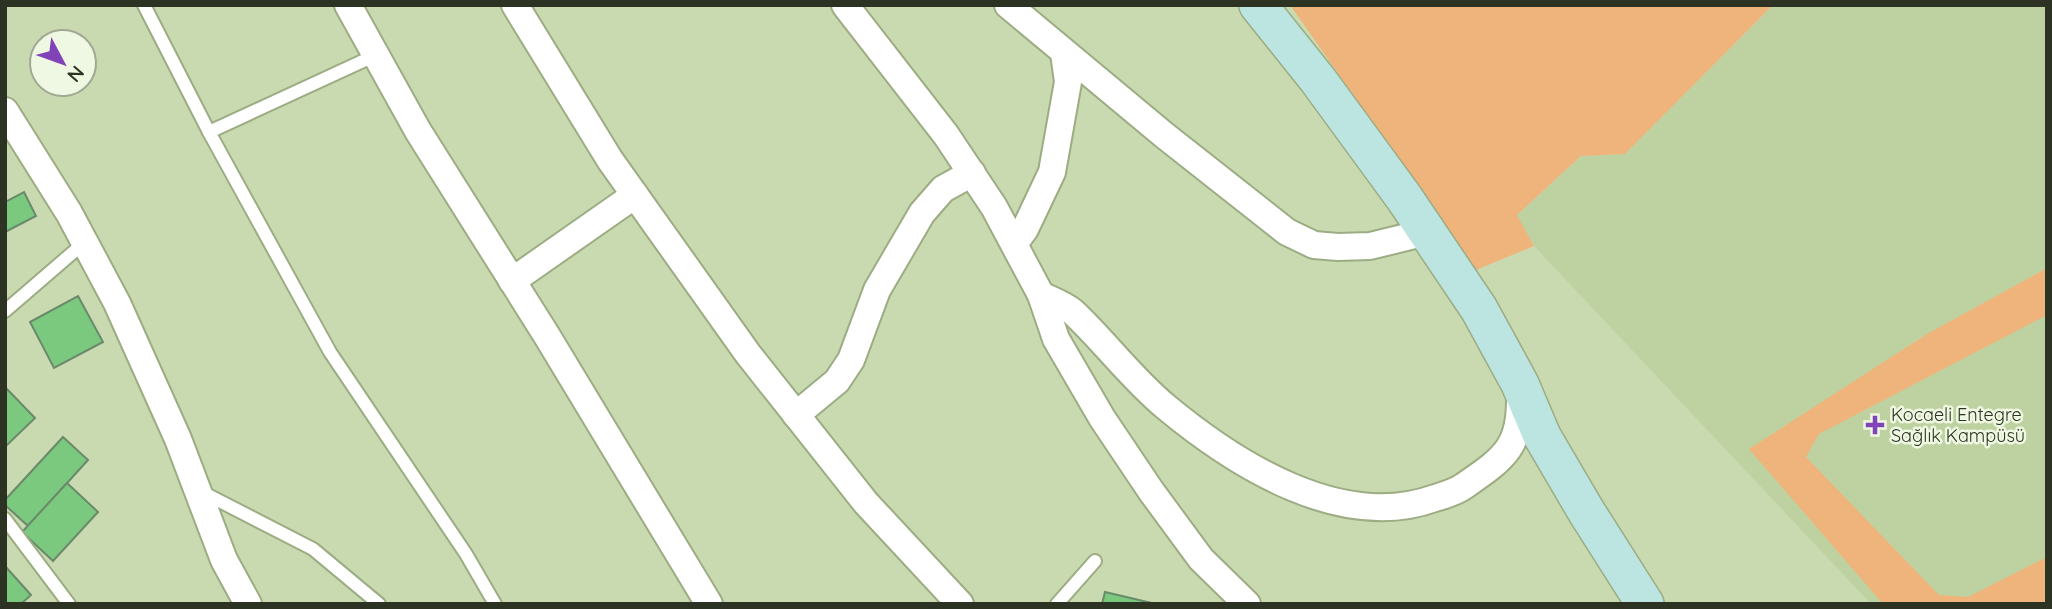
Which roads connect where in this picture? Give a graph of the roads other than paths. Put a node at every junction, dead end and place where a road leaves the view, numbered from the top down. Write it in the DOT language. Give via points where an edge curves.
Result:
graph roads {
  1 [pos="144,5"];
  2 [pos="348,5"];
  3 [pos="516,5"];
  4 [pos="845,5"];
  5 [pos="1007,5"];
  6 [pos="1258,5"];
  7 [pos="1063,53"];
  8 [pos="376,55"];
  9 [pos="5,111"];
  10 [pos="209,132"];
  11 [pos="972,173"];
  12 [pos="635,195"];
  13 [pos="1427,232"];
  14 [pos="85,242"];
  15 [pos="1014,244"];
  16 [pos="512,281"];
  17 [pos="1041,295"];
  18 [pos="5,311"];
  19 [pos="1520,384"];
  20 [pos="796,415"];
  21 [pos="198,490"];
  22 [pos="5,519"];
  23 [pos="1095,561"];
  24 [pos="69,604"];
  25 [pos="248,604"];
  26 [pos="379,604"];
  27 [pos="495,604"];
  28 [pos="709,604"];
  29 [pos="960,604"];
  30 [pos="1057,604"];
  31 [pos="1247,604"];
  32 [pos="1645,604"];
  1 -- 10 [label="lane"];
  2 -- 8 [label="street"];
  3 -- 12 [label="street"];
  4 -- 11 [label="street"];
  5 -- 7 [label="street"];
  6 -- 13 [label="street"];
  7 -- 13 [label="street" via="1287,232 1314,245 1338,247 1370,246"];
  7 -- 15 [label="street" via="1068,82 1052,172"];
  8 -- 10 [label="lane"];
  8 -- 16 [label="street"];
  9 -- 14 [label="street"];
  10 -- 27 [label="lane" via="330,352"];
  11 -- 15 [label="street"];
  11 -- 20 [label="street" via="943,189 922,213 877,290 851,360 837,381"];
  12 -- 16 [label="street"];
  12 -- 20 [label="street"];
  13 -- 19 [label="street" via="1479,309"];
  14 -- 18 [label="lane"];
  14 -- 21 [label="street" via="117,303"];
  15 -- 17 [label="street"];
  16 -- 28 [label="street"];
  17 -- 19 [label="street" via="1071,310 1166,407 1210,439 1280,482 1339,504 1385,509 1420,504 1460,489 1495,464 1515,441 1521,415"];
  17 -- 31 [label="street" via="1056,339 1102,418 1201,558"];
  19 -- 32 [label="street" via="1549,447"];
  20 -- 29 [label="street" via="866,503"];
  21 -- 25 [label="street" via="224,560"];
  21 -- 26 [label="lane" via="313,549"];
  22 -- 24 [label="lane"];
  23 -- 30 [label="lane"];
}
